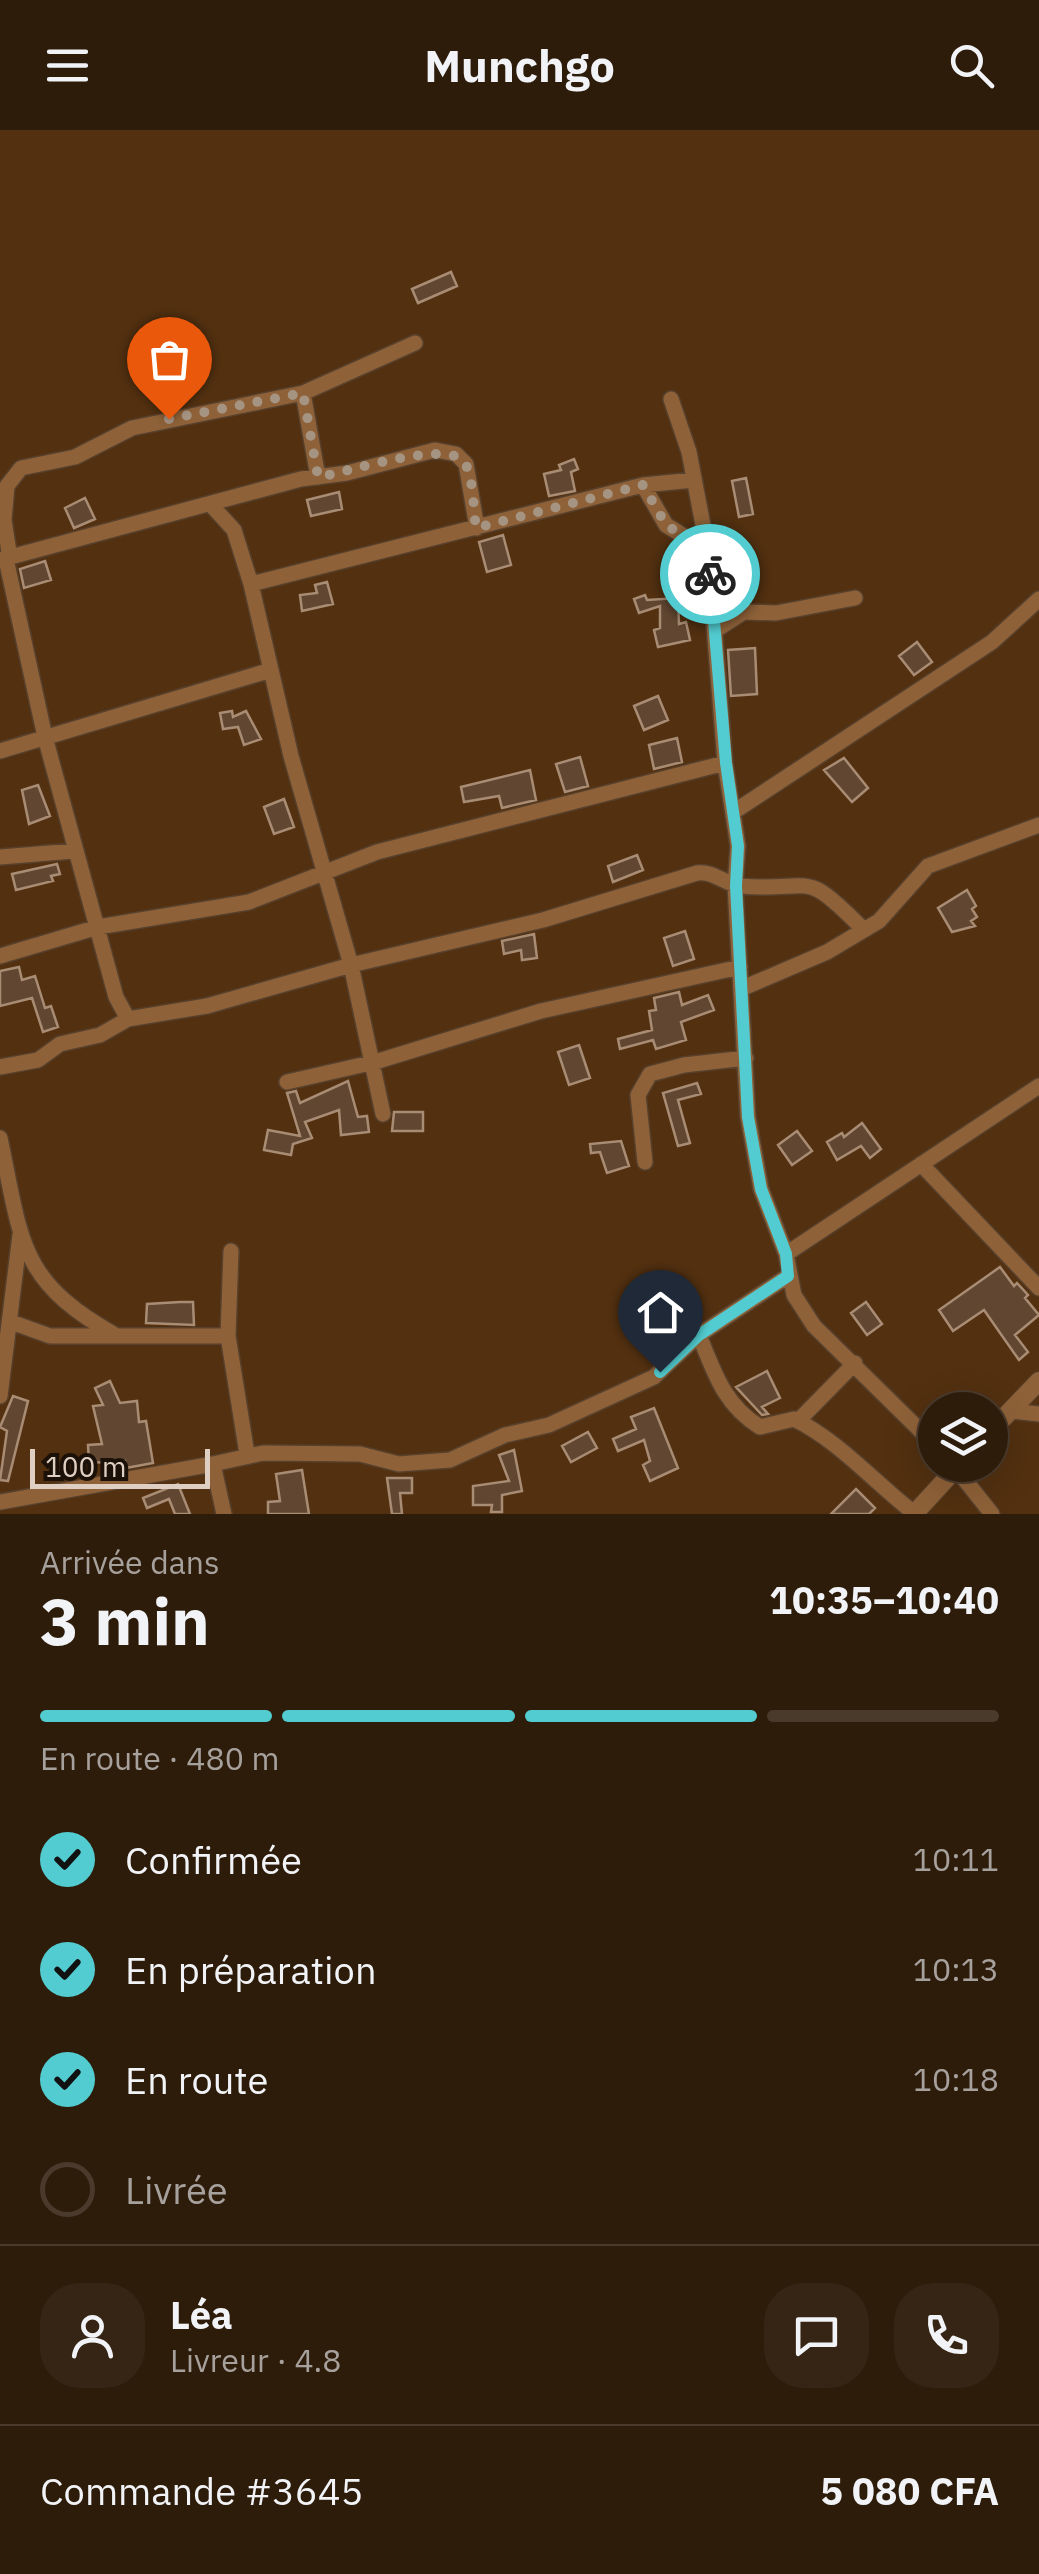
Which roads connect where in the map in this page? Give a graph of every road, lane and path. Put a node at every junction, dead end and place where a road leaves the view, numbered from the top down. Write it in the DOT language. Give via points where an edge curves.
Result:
graph roads {
  1 [pos="415,343"];
  2 [pos="303,393"];
  3 [pos="671,399"];
  4 [pos="318,477"];
  5 [pos="694,480"];
  6 [pos="643,485"];
  7 [pos="212,506"];
  8 [pos="476,528"];
  9 [pos="708,551"];
  10 [pos="3,559"];
  11 [pos="251,584"];
  12 [pos="855,598"];
  13 [pos="1039,599"];
  14 [pos="1027,612"];
  15 [pos="1039,628"];
  16 [pos="716,630"];
  17 [pos="271,670"];
  18 [pos="45,737"];
  19 [pos="0,751"];
  20 [pos="726,763"];
  21 [pos="736,811"];
  22 [pos="1039,825"];
  23 [pos="74,851"];
  24 [pos="0,857"];
  25 [pos="323,874"];
  26 [pos="736,886"];
  27 [pos="98,927"];
  28 [pos="864,930"];
  29 [pos="0,956"];
  30 [pos="352,964"];
  31 [pos="740,967"];
  32 [pos="743,988"];
  33 [pos="128,1019"];
  34 [pos="746,1058"];
  35 [pos="375,1062"];
  36 [pos="0,1067"];
  37 [pos="287,1082"];
  38 [pos="1039,1086"];
  39 [pos="383,1114"];
  40 [pos="0,1138"];
  41 [pos="646,1162"];
  42 [pos="921,1164"];
  43 [pos="20,1231"];
  44 [pos="231,1251"];
  45 [pos="786,1254"];
  46 [pos="788,1276"];
  47 [pos="1039,1288"];
  48 [pos="68,1307"];
  49 [pos="11,1322"];
  50 [pos="699,1335"];
  51 [pos="50,1336"];
  52 [pos="118,1336"];
  53 [pos="228,1336"];
  54 [pos="854,1363"];
  55 [pos="1039,1381"];
  56 [pos="0,1396"];
  57 [pos="1011,1410"];
  58 [pos="1008,1413"];
  59 [pos="1039,1414"];
  60 [pos="798,1420"];
  61 [pos="918,1427"];
  62 [pos="246,1454"];
  63 [pos="213,1464"];
  64 [pos="942,1482"];
  65 [pos="968,1482"];
  66 [pos="0,1502"];
  67 [pos="224,1514"];
  68 [pos="914,1514"];
  69 [pos="992,1514"];
  1 -- 2 [label="street"];
  2 -- 4 [label="street"];
  2 -- 10 [label="street" via="132,428 75,457 22,468 7,486 10,552"];
  3 -- 5 [label="street"];
  4 -- 7 [label="street"];
  4 -- 8 [label="street" via="435,450 456,454 466,464"];
  5 -- 6 [label="street"];
  5 -- 9 [label="street"];
  6 -- 8 [label="street"];
  6 -- 9 [label="street" via="666,525"];
  7 -- 10 [label="street"];
  7 -- 11 [label="street" via="234,530"];
  8 -- 11 [label="street"];
  9 -- 16 [label="street"];
  10 -- 18 [label="street"];
  11 -- 17 [label="street"];
  12 -- 16 [label="street" via="744,612"];
  13 -- 14 [label="street"];
  14 -- 15 [label="street"];
  14 -- 21 [label="street" via="992,642"];
  16 -- 20 [label="street"];
  17 -- 18 [label="street"];
  17 -- 25 [label="street"];
  18 -- 19 [label="street"];
  18 -- 23 [label="street"];
  20 -- 21 [label="street"];
  20 -- 25 [label="street" via="377,852"];
  21 -- 26 [label="street"];
  22 -- 28 [label="street" via="928,866"];
  23 -- 24 [label="street"];
  23 -- 27 [label="street"];
  25 -- 27 [label="street" via="249,902"];
  25 -- 30 [label="street"];
  26 -- 28 [label="street" via="806,882 831,896"];
  26 -- 30 [label="street" via="711,872 696,873 543,920"];
  26 -- 31 [label="street"];
  27 -- 29 [label="street"];
  27 -- 33 [label="street"];
  28 -- 32 [label="street"];
  30 -- 33 [label="street" via="207,1006"];
  30 -- 35 [label="street"];
  31 -- 32 [label="street"];
  31 -- 35 [label="street" via="542,1012"];
  32 -- 34 [label="street"];
  33 -- 36 [label="street" via="100,1035 60,1044 38,1060"];
  34 -- 41 [label="street" via="650,1074 638,1095"];
  34 -- 45 [label="street" via="753,1154"];
  35 -- 37 [label="street"];
  35 -- 39 [label="street"];
  38 -- 42 [label="street"];
  40 -- 43 [label="street"];
  42 -- 45 [label="street"];
  42 -- 47 [label="street"];
  43 -- 48 [label="street" via="30,1264"];
  43 -- 49 [label="street"];
  44 -- 53 [label="street"];
  45 -- 46 [label="street"];
  46 -- 50 [label="street"];
  46 -- 54 [label="street" via="814,1326"];
  48 -- 51 [label="street"];
  48 -- 52 [label="street"];
  49 -- 51 [label="street"];
  49 -- 56 [label="street"];
  50 -- 60 [label="street" via="720,1387 740,1412 760,1427"];
  50 -- 62 [label="street" via="660,1372 602,1402 436,1464 347,1454"];
  51 -- 52 [label="street"];
  52 -- 53 [label="street"];
  53 -- 62 [label="street"];
  54 -- 60 [label="street"];
  54 -- 61 [label="street"];
  55 -- 57 [label="street"];
  57 -- 58 [label="street"];
  57 -- 59 [label="street"];
  60 -- 68 [label="street" via="828,1437"];
  62 -- 63 [label="street"];
  63 -- 66 [label="street"];
  63 -- 67 [label="street"];
  64 -- 68 [label="street"];
  65 -- 69 [label="street"];
}
